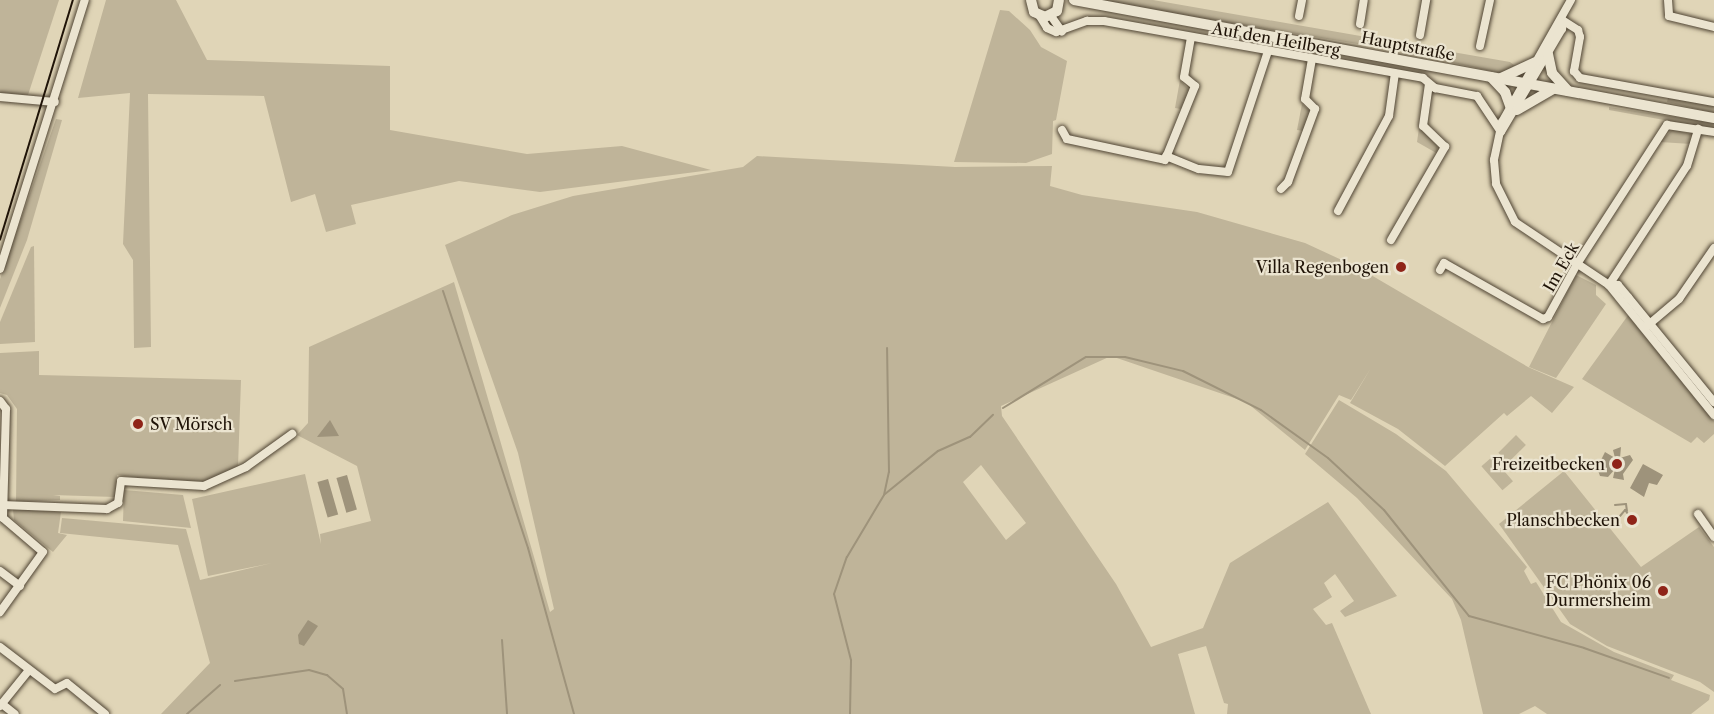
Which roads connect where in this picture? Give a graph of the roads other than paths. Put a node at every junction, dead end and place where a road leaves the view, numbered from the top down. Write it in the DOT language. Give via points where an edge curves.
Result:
graph roads {
  1 [pos="85,0"];
  2 [pos="1074,0"];
  3 [pos="1302,0"];
  4 [pos="1364,0"];
  5 [pos="1426,0"];
  6 [pos="1490,0"];
  7 [pos="1571,0"];
  8 [pos="1668,0"];
  9 [pos="1028,1"];
  10 [pos="1096,5"];
  11 [pos="1056,8"];
  12 [pos="1039,15"];
  13 [pos="1299,16"];
  14 [pos="1562,20"];
  15 [pos="1360,24"];
  16 [pos="1714,27"];
  17 [pos="1062,32"];
  18 [pos="1420,35"];
  19 [pos="1191,38"];
  20 [pos="1480,46"];
  21 [pos="1268,51"];
  22 [pos="1548,54"];
  23 [pos="1312,59"];
  24 [pos="1536,62"];
  25 [pos="1395,74"];
  26 [pos="1495,78"];
  27 [pos="1430,84"];
  28 [pos="1527,84"];
  29 [pos="1554,89"];
  30 [pos="1568,91"];
  31 [pos="0,97"];
  32 [pos="55,102"];
  33 [pos="1714,102"];
  34 [pos="1514,108"];
  35 [pos="1714,118"];
  36 [pos="1698,129"];
  37 [pos="1062,130"];
  38 [pos="1501,132"];
  39 [pos="1714,132"];
  40 [pos="1166,156"];
  41 [pos="1281,189"];
  42 [pos="1338,212"];
  43 [pos="1391,240"];
  44 [pos="1714,248"];
  45 [pos="1577,264"];
  46 [pos="0,269"];
  47 [pos="1440,270"];
  48 [pos="1609,285"];
  49 [pos="1650,322"];
  50 [pos="1644,329"];
  51 [pos="1714,387"];
  52 [pos="1702,393"];
  53 [pos="0,401"];
  54 [pos="1714,402"];
  55 [pos="1714,415"];
  56 [pos="292,434"];
  57 [pos="2,505"];
  58 [pos="1698,514"];
  59 [pos="1714,537"];
  60 [pos="0,571"];
  61 [pos="20,586"];
  62 [pos="0,612"];
  63 [pos="0,648"];
  64 [pos="29,670"];
  65 [pos="1,705"];
  66 [pos="15,714"];
  67 [pos="105,714"];
  1 -- 32 [label="street"];
  2 -- 10 [label="street, Hauptstraße"];
  3 -- 13 [label="street"];
  4 -- 15 [label="street"];
  5 -- 18 [label="street"];
  6 -- 20 [label="street"];
  7 -- 14 [label="street"];
  8 -- 16 [label="street" via="1669,16"];
  9 -- 12 [label="street"];
  10 -- 11 [label="street, Hauptstraße"];
  10 -- 26 [label="street, Hauptstraße"];
  11 -- 12 [label="street, Hauptstraße"];
  11 -- 17 [label="street"];
  12 -- 17 [label="street" via="1051,31"];
  14 -- 22 [label="street" via="1562,28"];
  14 -- 24 [label="street"];
  14 -- 33 [label="street" via="1578,30 1574,70 1580,78"];
  17 -- 19 [label="street, Auf den Heilberg" via="1094,20"];
  19 -- 21 [label="street, Auf den Heilberg"];
  19 -- 40 [label="street" via="1184,77 1195,86"];
  21 -- 23 [label="street, Auf den Heilberg"];
  21 -- 40 [label="street" via="1228,172 1199,169"];
  22 -- 28 [label="street"];
  22 -- 30 [label="street" via="1552,73"];
  23 -- 25 [label="street, Auf den Heilberg"];
  23 -- 41 [label="street" via="1305,99 1315,109 1288,182"];
  24 -- 26 [label="street"];
  24 -- 28 [label="street"];
  25 -- 27 [label="street, Auf den Heilberg" via="1424,78"];
  25 -- 42 [label="street" via="1389,116"];
  26 -- 28 [label="street, Hauptstraße"];
  26 -- 34 [label="street"];
  27 -- 38 [label="street, Auf den Heilberg" via="1477,96"];
  27 -- 43 [label="street" via="1423,126 1445,147"];
  28 -- 29 [label="street, Hauptstraße"];
  28 -- 34 [label="street"];
  29 -- 30 [label="street, Hauptstraße"];
  29 -- 34 [label="street"];
  30 -- 35 [label="street, Hauptstraße"];
  31 -- 32 [label="street"];
  32 -- 46 [label="street"];
  34 -- 38 [label="street"];
  36 -- 39 [label="street"];
  36 -- 45 [label="street, Im Eck" via="1667,125"];
  36 -- 48 [label="street" via="1687,166"];
  37 -- 40 [label="street" via="1067,139 1165,160"];
  38 -- 45 [label="street" via="1493,167 1506,210 1515,222"];
  44 -- 49 [label="street" via="1678,299"];
  45 -- 47 [label="street, Im Eck" via="1548,317 1543,319 1444,263"];
  45 -- 48 [label="street"];
  48 -- 49 [label="street" via="1618,285"];
  48 -- 50 [label="street"];
  49 -- 50 [label="street"];
  49 -- 52 [label="street"];
  50 -- 52 [label="street"];
  51 -- 52 [label="street"];
  52 -- 54 [label="street"];
  52 -- 55 [label="street"];
  53 -- 57 [label="street" via="6,409"];
  56 -- 57 [label="street" via="246,467 204,486 121,481 118,502 107,509"];
  57 -- 61 [label="street" via="3,518 43,552"];
  58 -- 59 [label="street"];
  60 -- 61 [label="street"];
  61 -- 62 [label="street"];
  63 -- 64 [label="street"];
  64 -- 65 [label="street"];
  64 -- 67 [label="street" via="55,689 67,683"];
  65 -- 66 [label="street"];
}
